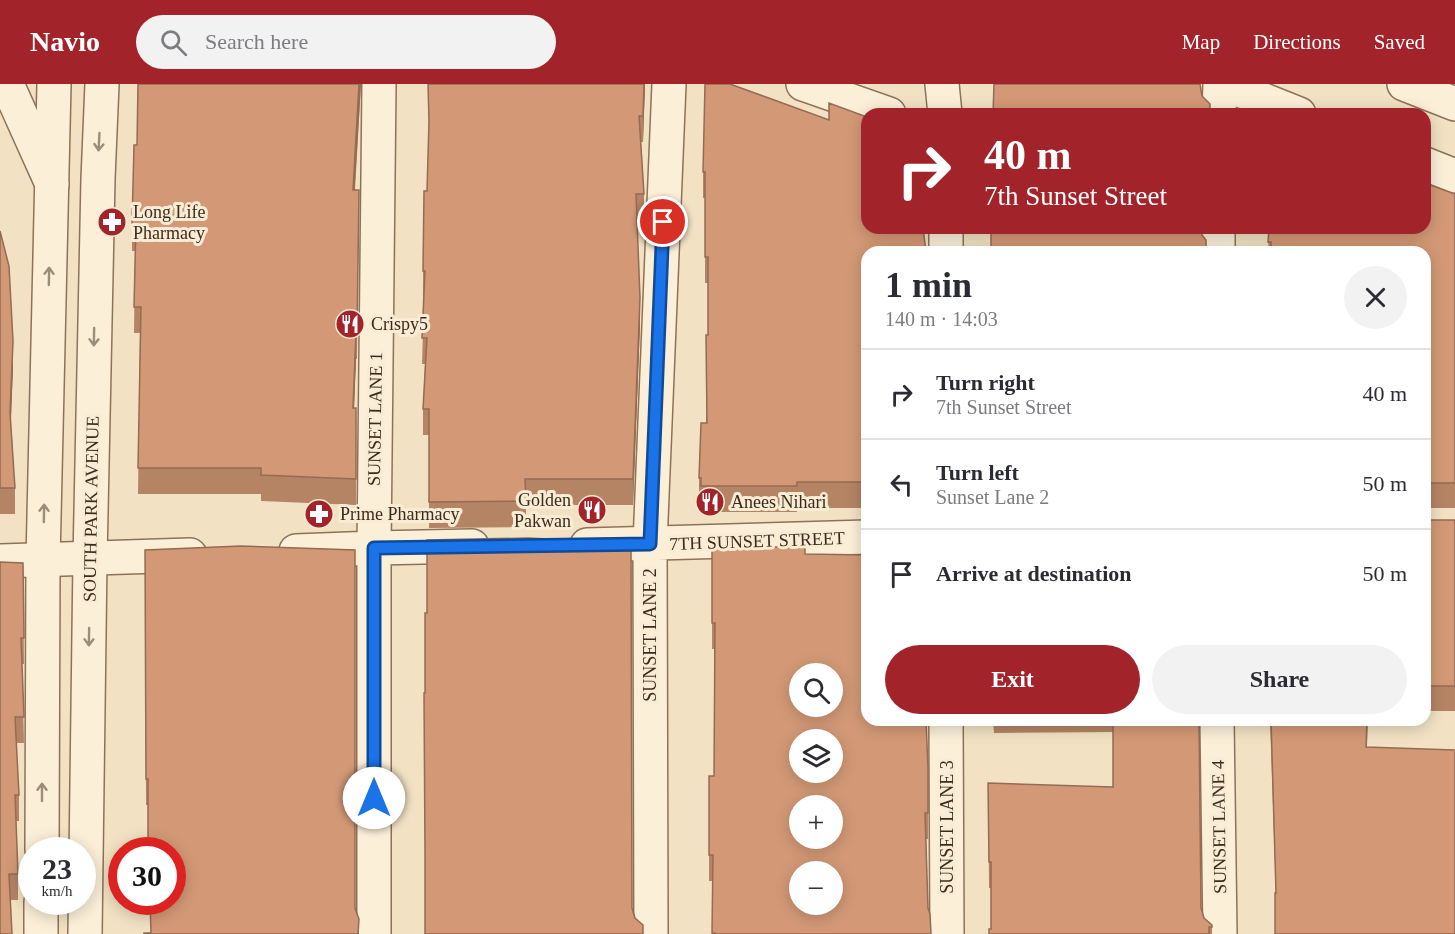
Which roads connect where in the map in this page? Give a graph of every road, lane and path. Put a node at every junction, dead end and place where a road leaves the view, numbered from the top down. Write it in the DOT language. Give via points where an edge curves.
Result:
graph roads {
  1 [pos="7,84"];
  2 [pos="54,84"];
  3 [pos="102,84"];
  4 [pos="379,84"];
  5 [pos="669,84"];
  6 [pos="803,84"];
  7 [pos="942,84"];
  8 [pos="1222,84"];
  9 [pos="1404,84"];
  10 [pos="1455,104"];
  11 [pos="872,108"];
  12 [pos="944,108"];
  13 [pos="1220,108"];
  14 [pos="1284,108"];
  15 [pos="1431,166"];
  16 [pos="1455,176"];
  17 [pos="51,184"];
  18 [pos="861,537"];
  19 [pos="650,544"];
  20 [pos="558,545"];
  21 [pos="501,546"];
  22 [pos="374,548"];
  23 [pos="267,552"];
  24 [pos="220,554"];
  25 [pos="90,559"];
  26 [pos="42,560"];
  27 [pos="0,561"];
  28 [pos="946,726"];
  29 [pos="1218,726"];
  30 [pos="42,837"];
  31 [pos="41,915"];
  32 [pos="41,934"];
  33 [pos="85,934"];
  34 [pos="374,934"];
  35 [pos="651,934"];
  36 [pos="947,934"];
  37 [pos="1220,934"];
  1 -- 17 [label="street"];
  2 -- 17 [label="street"];
  3 -- 25 [label="street, SOUTH PARK AVENUE, one-way"];
  4 -- 22 [label="street, SUNSET LANE 1"];
  5 -- 19 [label="street, SUNSET LANE 2"];
  6 -- 11 [label="street"];
  7 -- 12 [label="street"];
  8 -- 13 [label="street"];
  8 -- 14 [label="street"];
  9 -- 10 [label="street"];
  15 -- 16 [label="street"];
  26 -- 17 [label="street, one-way"];
  18 -- 19 [label="street, 7TH SUNSET STREET"];
  19 -- 20 [label="street, 7TH SUNSET STREET"];
  19 -- 35 [label="street, SUNSET LANE 2"];
  21 -- 22 [label="street"];
  22 -- 23 [label="street"];
  22 -- 34 [label="street, SUNSET LANE 1"];
  24 -- 25 [label="street"];
  25 -- 26 [label="street"];
  25 -- 33 [label="street, SOUTH PARK AVENUE, one-way"];
  26 -- 27 [label="street"];
  30 -- 26 [label="street, one-way"];
  28 -- 36 [label="street, SUNSET LANE 3"];
  29 -- 37 [label="street, SUNSET LANE 4"];
  31 -- 32 [label="street"];
}
